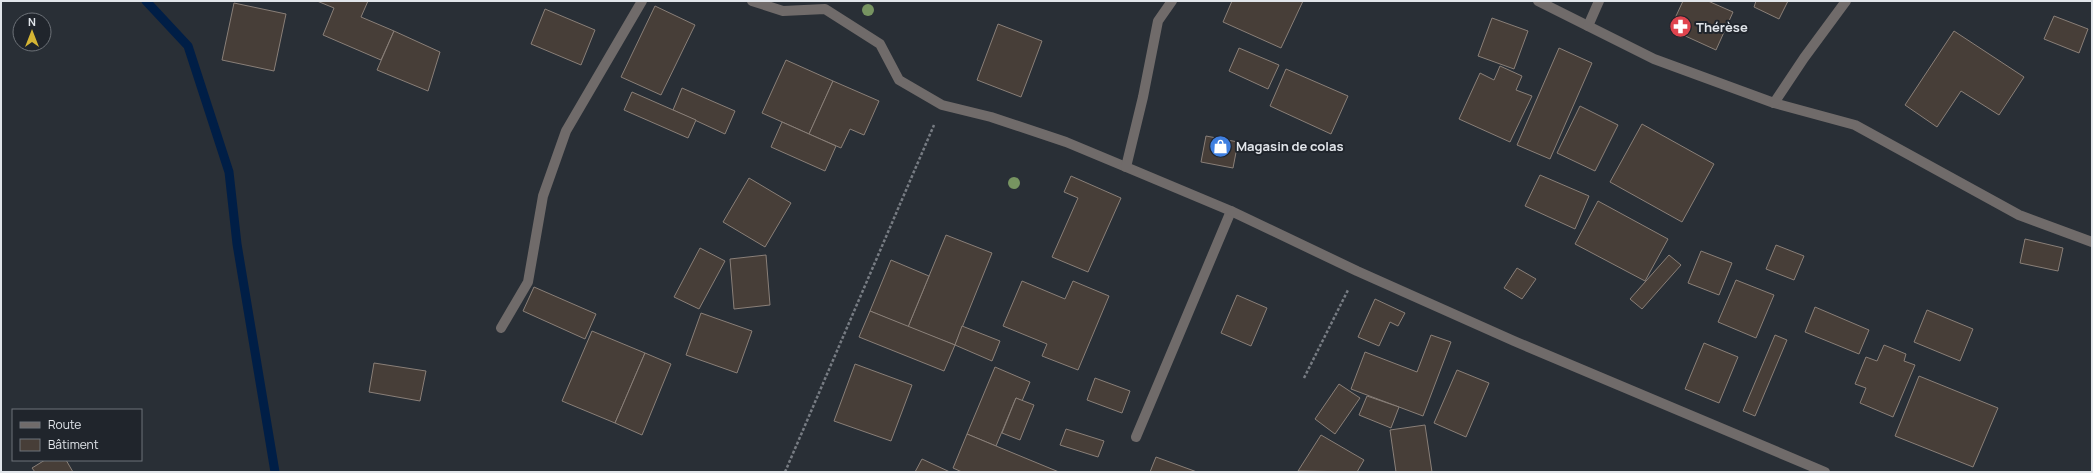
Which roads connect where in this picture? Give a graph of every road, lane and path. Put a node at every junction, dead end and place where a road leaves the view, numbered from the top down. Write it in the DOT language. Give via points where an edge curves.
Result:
graph roads {
  1 [pos="642,1"];
  2 [pos="752,1"];
  3 [pos="1172,1"];
  4 [pos="1538,1"];
  5 [pos="1599,1"];
  6 [pos="1846,1"];
  7 [pos="1588,26"];
  8 [pos="1774,103"];
  9 [pos="942,105"];
  10 [pos="1126,167"];
  11 [pos="1231,212"];
  12 [pos="2092,242"];
  13 [pos="1357,271"];
  14 [pos="501,328"];
  15 [pos="1304,378"];
  16 [pos="1136,437"];
  17 [pos="785,472"];
  18 [pos="1825,472"];
  1 -- 14 [label="street" via="566,131 543,196 528,282"];
  2 -- 9 [label="street" via="783,12 825,9 880,44 899,80"];
  3 -- 10 [label="street" via="1158,21"];
  4 -- 7 [label="street"];
  5 -- 7 [label="street"];
  6 -- 8 [label="street"];
  7 -- 8 [label="street" via="1654,59"];
  8 -- 12 [label="street" via="1855,124 2019,216"];
  9 -- 10 [label="street" via="991,117 1066,142"];
  9 -- 17 [label="path"];
  10 -- 11 [label="street"];
  11 -- 13 [label="street"];
  11 -- 16 [label="street"];
  13 -- 15 [label="path"];
  13 -- 18 [label="street" via="1514,341"];
}
